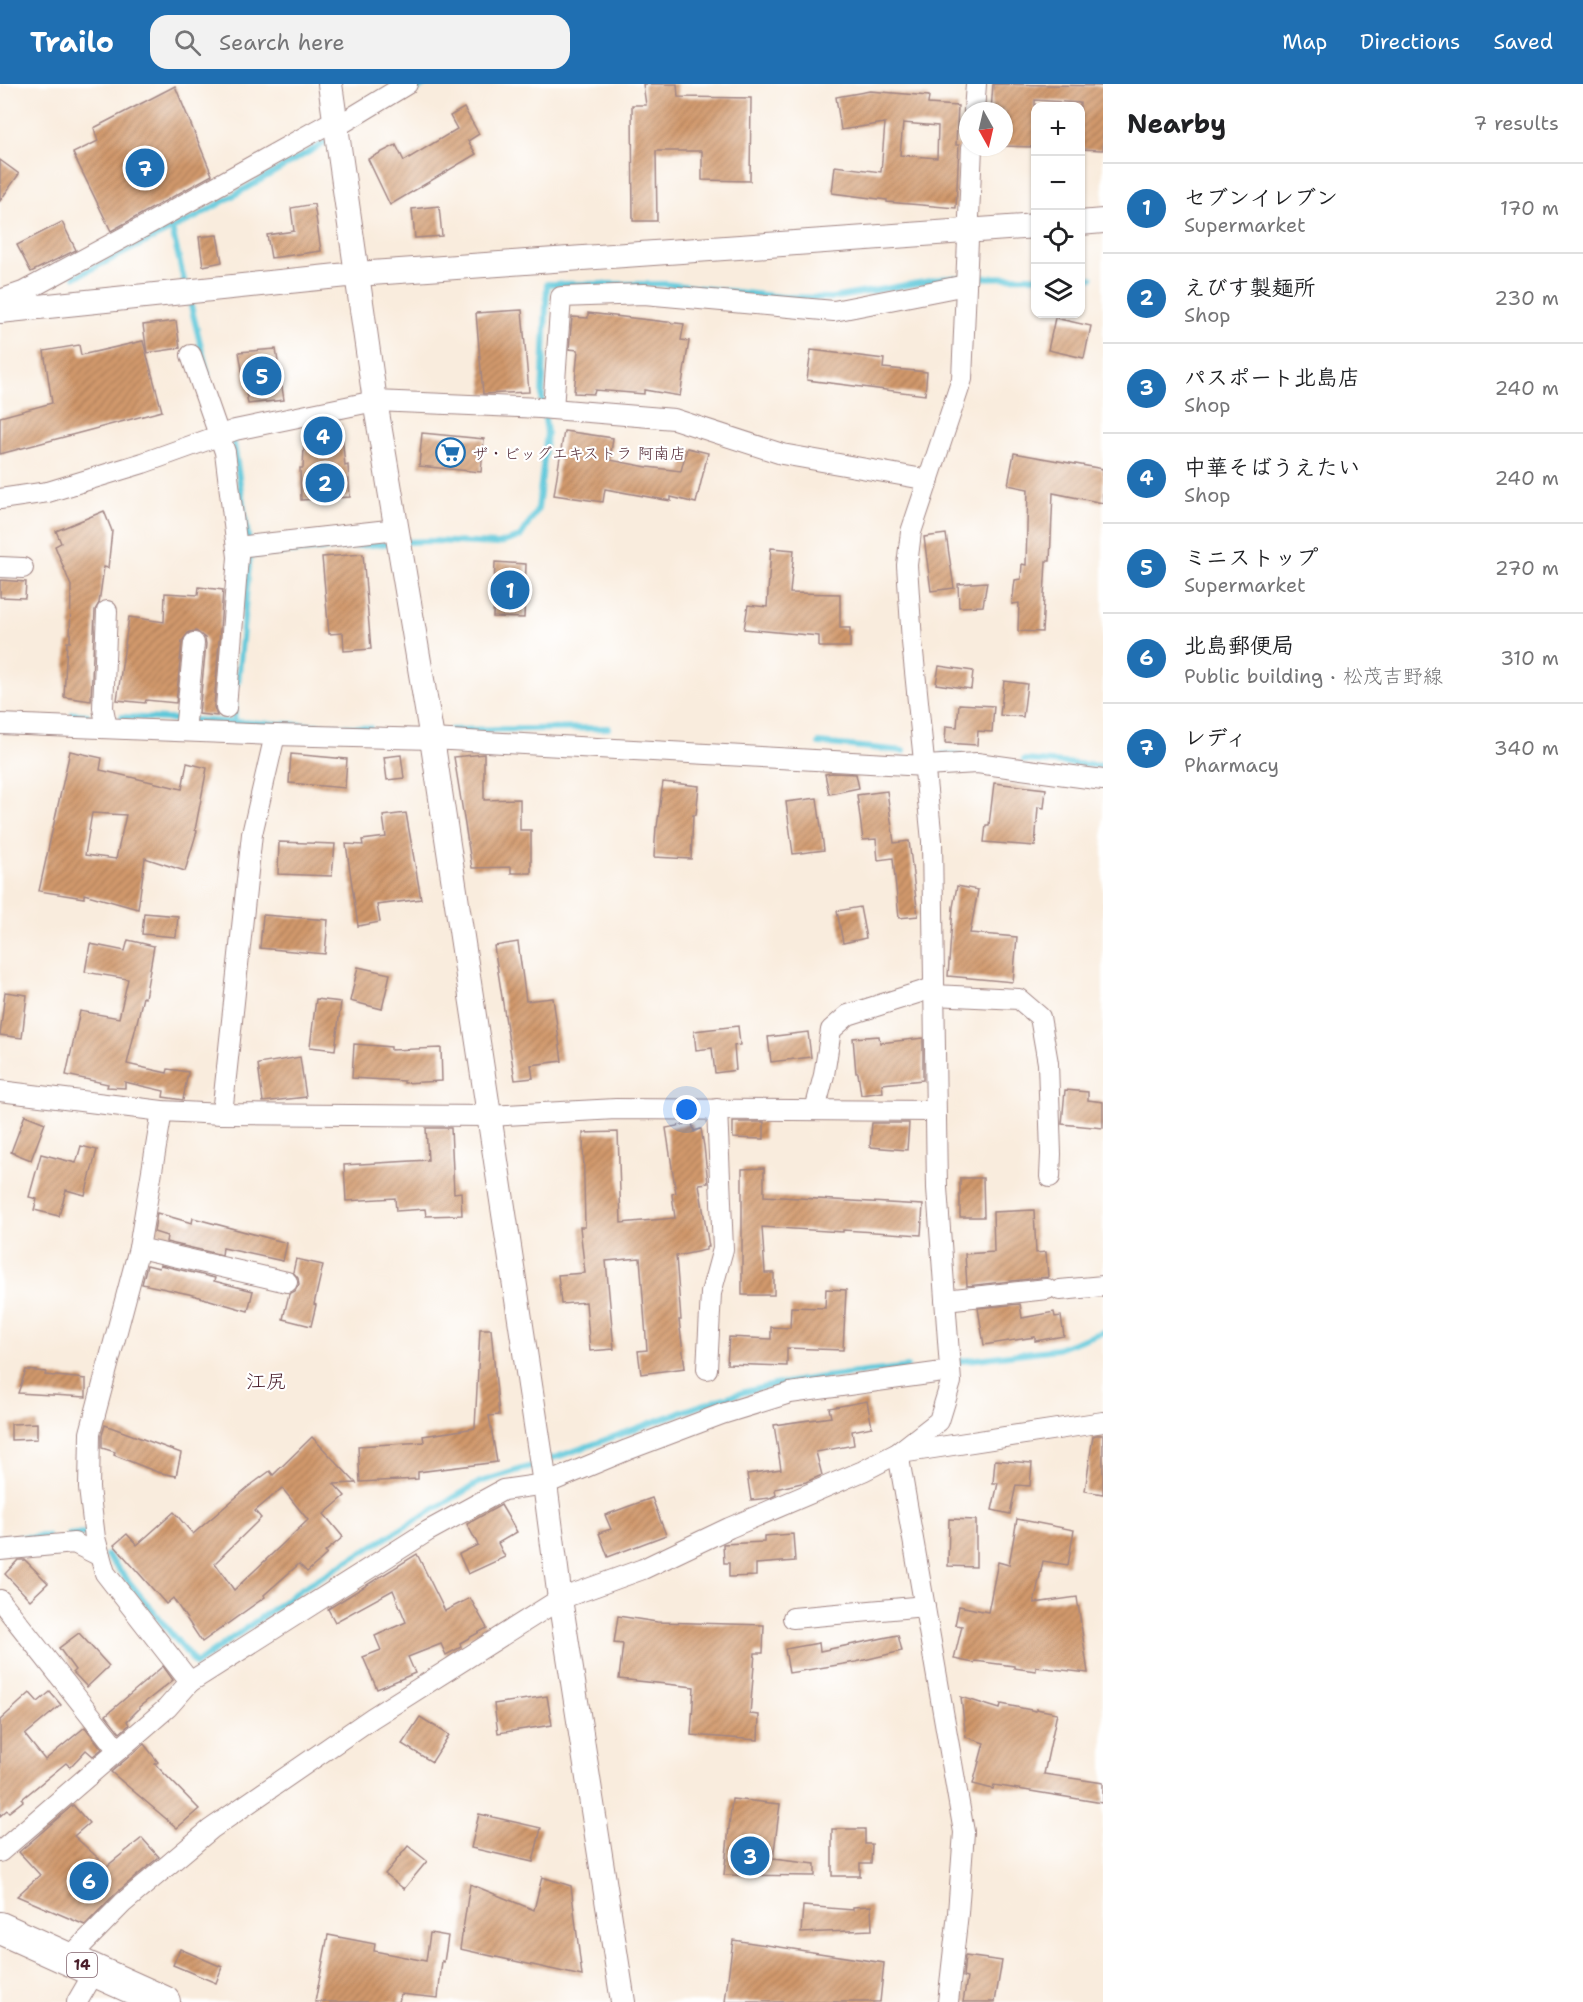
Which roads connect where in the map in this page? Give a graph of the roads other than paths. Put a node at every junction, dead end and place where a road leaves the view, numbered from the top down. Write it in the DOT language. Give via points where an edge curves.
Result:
graph roads {
  1 [pos="330,84"];
  2 [pos="407,84"];
  3 [pos="976,84"];
  4 [pos="975,102"];
  5 [pos="337,130"];
  6 [pos="972,156"];
  7 [pos="1103,222"];
  8 [pos="1085,223"];
  9 [pos="1031,226"];
  10 [pos="968,232"];
  11 [pos="357,274"];
  12 [pos="966,279"];
  13 [pos="0,300"];
  14 [pos="0,311"];
  15 [pos="191,355"];
  16 [pos="375,401"];
  17 [pos="548,409"];
  18 [pos="218,436"];
  19 [pos="929,480"];
  20 [pos="0,499"];
  21 [pos="399,538"];
  22 [pos="237,547"];
  23 [pos="0,567"];
  24 [pos="23,568"];
  25 [pos="106,611"];
  26 [pos="194,643"];
  27 [pos="226,708"];
  28 [pos="0,724"];
  29 [pos="186,724"];
  30 [pos="107,728"];
  31 [pos="275,735"];
  32 [pos="432,739"];
  33 [pos="925,766"];
  34 [pos="1103,780"];
  35 [pos="933,991"];
  36 [pos="0,1091"];
  37 [pos="717,1109"];
  38 [pos="815,1110"];
  39 [pos="162,1111"];
  40 [pos="934,1111"];
  41 [pos="222,1114"];
  42 [pos="488,1116"];
  43 [pos="1050,1177"];
  44 [pos="139,1248"];
  45 [pos="287,1282"];
  46 [pos="1103,1286"];
  47 [pos="945,1300"];
  48 [pos="707,1369"];
  49 [pos="950,1371"];
  50 [pos="1103,1422"];
  51 [pos="898,1453"];
  52 [pos="543,1469"];
  53 [pos="0,1550"];
  54 [pos="100,1556"];
  55 [pos="560,1599"];
  56 [pos="925,1606"];
  57 [pos="3,1611"];
  58 [pos="793,1618"];
  59 [pos="190,1682"];
  60 [pos="118,1750"];
  61 [pos="0,1852"];
  62 [pos="0,1928"];
  63 [pos="82,1965"];
  64 [pos="76,2002"];
  65 [pos="164,2002"];
  66 [pos="623,2002"];
  67 [pos="948,2002"];
  1 -- 5 [label="street"];
  2 -- 5 [label="street"];
  3 -- 4 [label="street"];
  5 -- 11 [label="street"];
  5 -- 13 [label="street" via="23,292"];
  6 -- 10 [label="street"];
  7 -- 8 [label="street"];
  9 -- 10 [label="street"];
  10 -- 11 [label="street"];
  10 -- 12 [label="street"];
  11 -- 14 [label="street"];
  11 -- 16 [label="street"];
  12 -- 17 [label="street" via="834,311 644,294 561,297"];
  12 -- 19 [label="street" via="962,379"];
  15 -- 18 [label="street"];
  16 -- 17 [label="street"];
  16 -- 18 [label="street"];
  16 -- 21 [label="street"];
  17 -- 19 [label="street" via="674,418 782,454"];
  18 -- 20 [label="street" via="48,492"];
  18 -- 22 [label="street" via="225,452"];
  19 -- 33 [label="street" via="911,532 907,565"];
  21 -- 22 [label="street"];
  21 -- 32 [label="street"];
  22 -- 27 [label="street"];
  23 -- 24 [label="street"];
  25 -- 30 [label="street" via="103,708"];
  26 -- 29 [label="street"];
  28 -- 30 [label="street"];
  29 -- 30 [label="street"];
  29 -- 31 [label="street"];
  31 -- 32 [label="street"];
  31 -- 41 [label="street" via="252,834"];
  32 -- 33 [label="street"];
  32 -- 42 [label="street"];
  33 -- 34 [label="street" via="977,763"];
  33 -- 35 [label="street" via="932,841"];
  35 -- 38 [label="street" via="848,1015 831,1030"];
  35 -- 40 [label="street"];
  35 -- 43 [label="street" via="1019,999 1040,1017 1048,1063"];
  36 -- 39 [label="street"];
  37 -- 38 [label="street"];
  37 -- 42 [label="street" via="616,1109"];
  37 -- 48 [label="street" via="723,1249 711,1293"];
  38 -- 40 [label="street"];
  39 -- 41 [label="street"];
  39 -- 44 [label="street"];
  40 -- 47 [label="street"];
  41 -- 42 [label="street"];
  42 -- 52 [label="street"];
  44 -- 45 [label="street"];
  44 -- 54 [label="street" via="90,1433 89,1488"];
  46 -- 47 [label="street"];
  47 -- 49 [label="street"];
  49 -- 51 [label="street" via="951,1382 939,1421"];
  49 -- 52 [label="street" via="790,1394 722,1414 627,1450"];
  50 -- 51 [label="street"];
  51 -- 55 [label="street" via="643,1569"];
  51 -- 56 [label="street"];
  52 -- 55 [label="street"];
  52 -- 59 [label="street" via="428,1531"];
  53 -- 54 [label="street" via="74,1543"];
  54 -- 59 [label="street" via="105,1573"];
  55 -- 63 [label="street" via="372,1718 211,1829 123,1903"];
  55 -- 66 [label="street"];
  56 -- 58 [label="street"];
  56 -- 67 [label="street" via="964,1832"];
  57 -- 60 [label="street"];
  59 -- 60 [label="street"];
  60 -- 61 [label="street"];
  62 -- 63 [label="main road, 14"];
  63 -- 64 [label="street"];
  63 -- 65 [label="main road, 14"];
}
